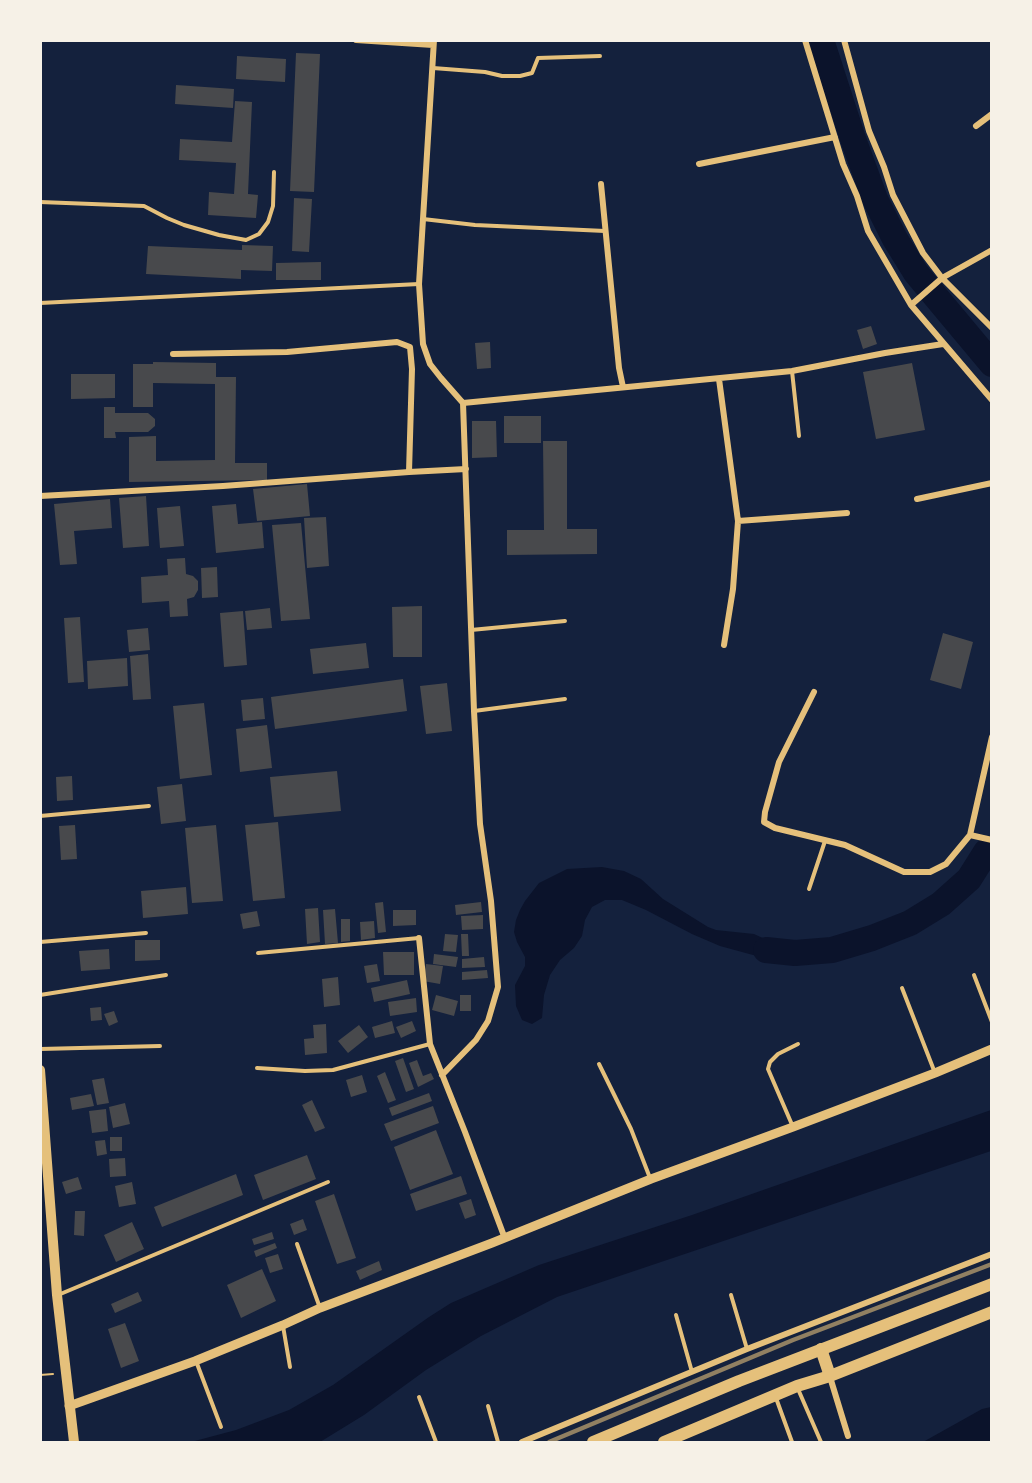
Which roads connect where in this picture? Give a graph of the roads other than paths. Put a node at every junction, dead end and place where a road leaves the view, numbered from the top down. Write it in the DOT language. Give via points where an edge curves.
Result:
graph roads {
  1 [pos="356,40"];
  2 [pos="805,40"];
  3 [pos="844,40"];
  4 [pos="434,43"];
  5 [pos="600,56"];
  6 [pos="432,68"];
  7 [pos="992,114"];
  8 [pos="976,126"];
  9 [pos="835,137"];
  10 [pos="699,164"];
  11 [pos="274,172"];
  12 [pos="601,184"];
  13 [pos="40,202"];
  14 [pos="423,219"];
  15 [pos="606,231"];
  16 [pos="992,250"];
  17 [pos="942,278"];
  18 [pos="419,284"];
  19 [pos="40,303"];
  20 [pos="911,305"];
  21 [pos="992,328"];
  22 [pos="943,344"];
  23 [pos="172,354"];
  24 [pos="792,371"];
  25 [pos="719,379"];
  26 [pos="623,387"];
  27 [pos="992,400"];
  28 [pos="463,403"];
  29 [pos="799,436"];
  30 [pos="466,469"];
  31 [pos="409,472"];
  32 [pos="992,483"];
  33 [pos="40,496"];
  34 [pos="916,499"];
  35 [pos="848,513"];
  36 [pos="738,521"];
  37 [pos="565,621"];
  38 [pos="471,630"];
  39 [pos="724,645"];
  40 [pos="814,692"];
  41 [pos="565,699"];
  42 [pos="474,711"];
  43 [pos="992,737"];
  44 [pos="149,806"];
  45 [pos="40,816"];
  46 [pos="970,835"];
  47 [pos="825,840"];
  48 [pos="992,840"];
  49 [pos="809,889"];
  50 [pos="146,933"];
  51 [pos="419,938"];
  52 [pos="40,942"];
  53 [pos="258,953"];
  54 [pos="166,975"];
  55 [pos="974,975"];
  56 [pos="902,988"];
  57 [pos="40,995"];
  58 [pos="992,1022"];
  59 [pos="430,1044"];
  60 [pos="798,1044"];
  61 [pos="160,1046"];
  62 [pos="40,1049"];
  63 [pos="992,1049"];
  64 [pos="599,1064"];
  65 [pos="257,1068"];
  66 [pos="40,1070"];
  67 [pos="935,1072"];
  68 [pos="442,1075"];
  69 [pos="794,1127"];
  70 [pos="651,1179"];
  71 [pos="328,1182"];
  72 [pos="504,1236"];
  73 [pos="297,1244"];
  74 [pos="992,1254"];
  75 [pos="992,1284"];
  76 [pos="57,1295"];
  77 [pos="731,1296"];
  78 [pos="320,1308"];
  79 [pos="992,1312"];
  80 [pos="676,1316"];
  81 [pos="283,1325"];
  82 [pos="747,1349"];
  83 [pos="822,1349"];
  84 [pos="195,1361"];
  85 [pos="290,1368"];
  86 [pos="692,1372"];
  87 [pos="830,1376"];
  88 [pos="797,1386"];
  89 [pos="775,1395"];
  90 [pos="419,1397"];
  91 [pos="69,1406"];
  92 [pos="488,1406"];
  93 [pos="221,1427"];
  94 [pos="848,1436"];
  95 [pos="74,1443"];
  96 [pos="436,1443"];
  97 [pos="498,1443"];
  98 [pos="522,1443"];
  99 [pos="593,1443"];
  100 [pos="663,1443"];
  101 [pos="792,1443"];
  102 [pos="821,1443"];
  1 -- 4 [label="street"];
  2 -- 9 [label="street"];
  3 -- 17 [label="street" via="869,131 893,195 923,253"];
  4 -- 6 [label="street"];
  5 -- 6 [label="lane" via="538,58 530,75 520,76"];
  6 -- 14 [label="street"];
  7 -- 8 [label="street"];
  9 -- 10 [label="street"];
  9 -- 20 [label="street" via="868,231"];
  11 -- 13 [label="lane" via="273,206 268,222 260,234 246,240 184,225 144,206"];
  12 -- 15 [label="street"];
  14 -- 15 [label="lane"];
  14 -- 18 [label="street"];
  15 -- 26 [label="street"];
  16 -- 17 [label="street"];
  17 -- 20 [label="street"];
  17 -- 21 [label="street"];
  18 -- 19 [label="lane"];
  18 -- 28 [label="street" via="426,355"];
  20 -- 22 [label="street"];
  22 -- 24 [label="street"];
  22 -- 27 [label="street"];
  23 -- 31 [label="street" via="287,352 397,342 410,347"];
  24 -- 25 [label="street"];
  24 -- 29 [label="lane"];
  25 -- 26 [label="street"];
  25 -- 36 [label="street"];
  26 -- 28 [label="street"];
  28 -- 30 [label="street"];
  30 -- 31 [label="street"];
  30 -- 38 [label="street"];
  31 -- 33 [label="street"];
  32 -- 34 [label="street"];
  35 -- 36 [label="street"];
  36 -- 39 [label="street"];
  37 -- 38 [label="lane"];
  38 -- 42 [label="street"];
  40 -- 47 [label="street" via="779,762 764,822"];
  41 -- 42 [label="lane"];
  42 -- 68 [label="street" via="480,824 498,987 488,1021 476,1040"];
  43 -- 46 [label="street"];
  44 -- 45 [label="lane"];
  46 -- 47 [label="street" via="946,864 930,872 904,872"];
  46 -- 48 [label="street"];
  47 -- 49 [label="lane"];
  50 -- 52 [label="lane"];
  51 -- 53 [label="lane"];
  51 -- 59 [label="street"];
  54 -- 57 [label="lane"];
  55 -- 58 [label="lane"];
  56 -- 67 [label="lane"];
  59 -- 65 [label="lane" via="333,1070"];
  59 -- 68 [label="street"];
  60 -- 69 [label="lane" via="778,1054 768,1069"];
  61 -- 62 [label="lane"];
  63 -- 67 [label="street"];
  64 -- 70 [label="lane"];
  66 -- 76 [label="main road"];
  67 -- 69 [label="street"];
  68 -- 72 [label="street"];
  69 -- 70 [label="street"];
  70 -- 72 [label="street"];
  71 -- 76 [label="lane"];
  72 -- 78 [label="street"];
  73 -- 78 [label="lane"];
  74 -- 82 [label="street"];
  75 -- 83 [label="main road"];
  76 -- 91 [label="main road"];
  77 -- 82 [label="lane"];
  78 -- 81 [label="street"];
  79 -- 87 [label="main road"];
  80 -- 86 [label="lane"];
  81 -- 84 [label="street"];
  81 -- 85 [label="lane"];
  82 -- 86 [label="street"];
  83 -- 87 [label="main road"];
  83 -- 99 [label="main road"];
  84 -- 91 [label="street"];
  84 -- 93 [label="lane"];
  86 -- 98 [label="street"];
  87 -- 88 [label="main road"];
  87 -- 94 [label="street"];
  88 -- 89 [label="main road"];
  88 -- 102 [label="lane"];
  89 -- 100 [label="main road"];
  89 -- 101 [label="lane"];
  90 -- 96 [label="lane"];
  91 -- 95 [label="main road"];
  92 -- 97 [label="lane"];
}
